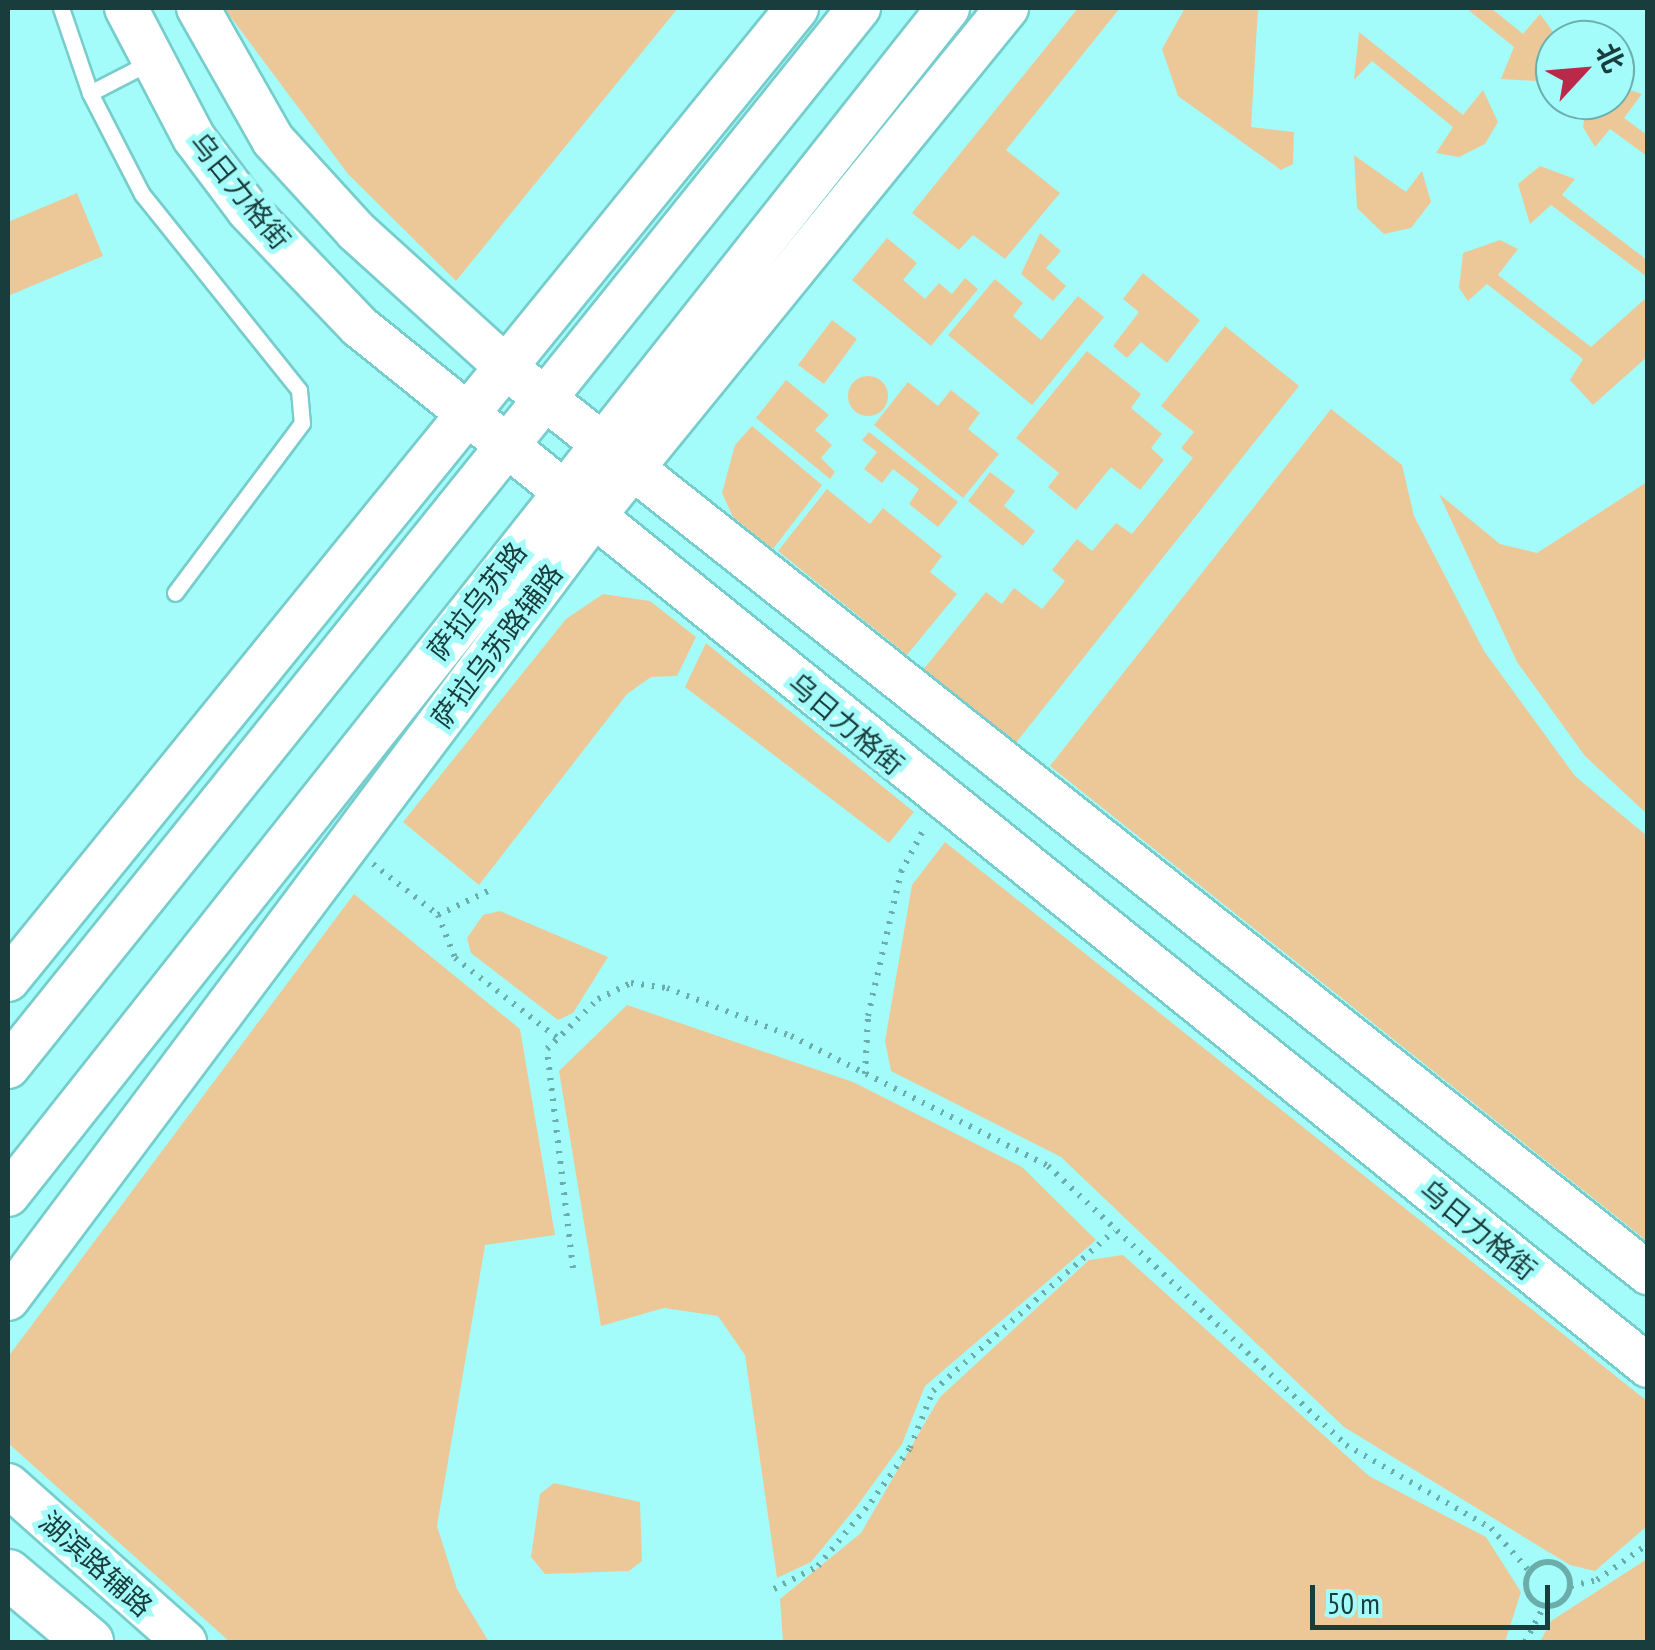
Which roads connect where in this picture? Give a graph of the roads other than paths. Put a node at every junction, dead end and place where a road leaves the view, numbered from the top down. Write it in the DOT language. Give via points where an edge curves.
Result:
graph roads {
  1 [pos="61,8"];
  2 [pos="126,8"];
  3 [pos="198,8"];
  4 [pos="797,8"];
  5 [pos="860,8"];
  6 [pos="948,8"];
  7 [pos="1008,8"];
  8 [pos="154,60"];
  9 [pos="90,93"];
  10 [pos="509,370"];
  11 [pos="549,396"];
  12 [pos="469,421"];
  13 [pos="509,447"];
  14 [pos="619,452"];
  15 [pos="578,504"];
  16 [pos="175,593"];
  17 [pos="8,980"];
  18 [pos="8,1067"];
  19 [pos="8,1195"];
  20 [pos="1648,1273"];
  21 [pos="8,1300"];
  22 [pos="1648,1366"];
  23 [pos="8,1485"];
  24 [pos="8,1574"];
  25 [pos="89,1642"];
  26 [pos="185,1642"];
  1 -- 9 [label="lane"];
  2 -- 8 [label="street, 乌日力格街"];
  3 -- 10 [label="street, 乌日力格街" via="274,140 357,232"];
  4 -- 10 [label="street"];
  5 -- 11 [label="street"];
  6 -- 14 [label="street, 萨拉乌苏路"];
  7 -- 14 [label="street"];
  8 -- 9 [label="lane"];
  8 -- 12 [label="street, 乌日力格街" via="194,138 248,210"];
  9 -- 16 [label="lane" via="142,194 300,390 302,422"];
  10 -- 11 [label="street, 乌日力格街"];
  10 -- 12 [label="street"];
  11 -- 13 [label="street"];
  11 -- 14 [label="street, 乌日力格街"];
  12 -- 13 [label="street, 乌日力格街"];
  12 -- 17 [label="street"];
  13 -- 15 [label="street, 乌日力格街"];
  13 -- 18 [label="street"];
  14 -- 15 [label="street, 萨拉乌苏路"];
  14 -- 20 [label="street, 乌日力格街"];
  15 -- 19 [label="street, 萨拉乌苏路"];
  15 -- 21 [label="street, 萨拉乌苏路辅路" via="349,845"];
  15 -- 22 [label="street, 乌日力格街"];
  23 -- 26 [label="street, 湖滨路辅路"];
  24 -- 25 [label="main road"];
}
